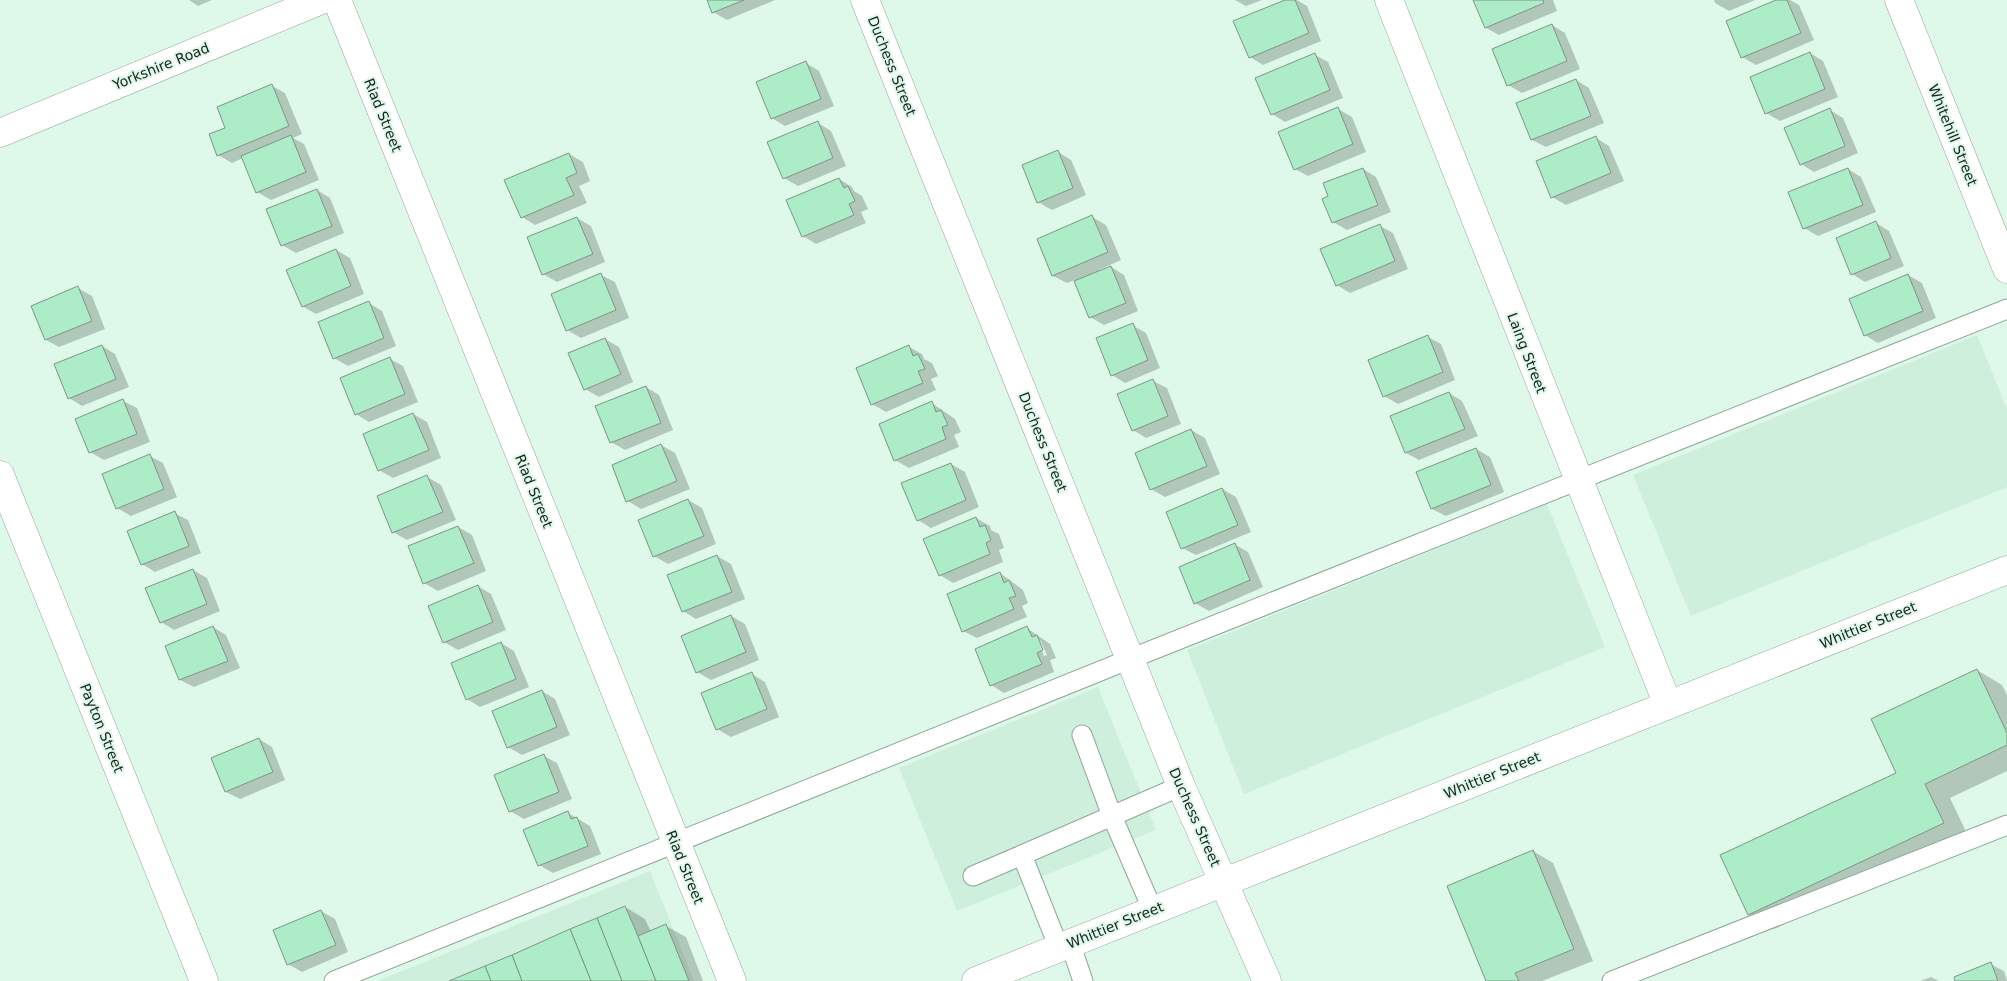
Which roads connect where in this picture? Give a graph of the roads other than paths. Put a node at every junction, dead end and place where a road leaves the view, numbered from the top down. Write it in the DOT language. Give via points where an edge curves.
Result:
graph roads {
  1 [pos="321,0"];
  2 [pos="337,0"];
  3 [pos="866,0"];
  4 [pos="1388,0"];
  5 [pos="1899,0"];
  6 [pos="0,133"];
  7 [pos="2007,269"];
  8 [pos="2007,309"];
  9 [pos="0,474"];
  10 [pos="1578,481"];
  11 [pos="2007,570"];
  12 [pos="1130,659"];
  13 [pos="1668,705"];
  14 [pos="1082,735"];
  15 [pos="1181,786"];
  16 [pos="1112,816"];
  17 [pos="2007,825"];
  18 [pos="675,844"];
  19 [pos="1022,855"];
  20 [pos="973,876"];
  21 [pos="1224,882"];
  22 [pos="1153,911"];
  23 [pos="1065,946"];
  24 [pos="204,981"];
  25 [pos="334,981"];
  26 [pos="732,981"];
  27 [pos="976,981"];
  28 [pos="1083,981"];
  29 [pos="1267,981"];
  30 [pos="1612,981"];
  1 -- 6 [label="street, Yorkshire Road"];
  2 -- 18 [label="street, Riad Street"];
  3 -- 12 [label="street, Duchess Street"];
  4 -- 10 [label="street, Laing Street"];
  5 -- 7 [label="street, Whitehill Street"];
  8 -- 10 [label="lane"];
  9 -- 24 [label="street, Payton Street"];
  10 -- 12 [label="lane"];
  10 -- 13 [label="street, Laing Street"];
  11 -- 13 [label="street, Whittier Street"];
  12 -- 15 [label="street, Duchess Street"];
  12 -- 18 [label="lane"];
  13 -- 21 [label="street, Whittier Street"];
  14 -- 16 [label="lane"];
  15 -- 16 [label="lane"];
  15 -- 21 [label="street, Duchess Street"];
  16 -- 19 [label="lane"];
  16 -- 22 [label="lane"];
  17 -- 30 [label="lane"];
  18 -- 25 [label="lane"];
  18 -- 26 [label="street, Riad Street"];
  19 -- 20 [label="lane"];
  19 -- 23 [label="lane"];
  21 -- 22 [label="street, Whittier Street"];
  21 -- 29 [label="street, Duchess Street"];
  22 -- 23 [label="street, Whittier Street"];
  23 -- 27 [label="street, Whittier Street"];
  23 -- 28 [label="lane"];
}
